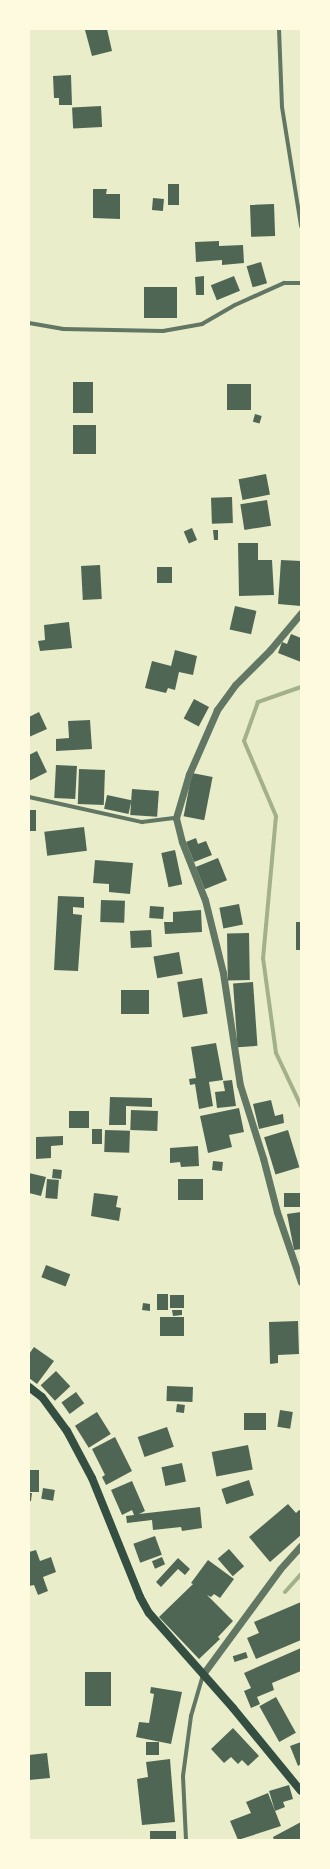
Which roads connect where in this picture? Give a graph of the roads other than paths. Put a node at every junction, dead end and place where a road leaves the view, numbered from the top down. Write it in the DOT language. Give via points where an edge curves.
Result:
graph roads {
  1 [pos="279,29"];
  2 [pos="301,226"];
  3 [pos="301,283"];
  4 [pos="29,323"];
  5 [pos="301,613"];
  6 [pos="29,797"];
  7 [pos="176,818"];
  8 [pos="301,1282"];
  9 [pos="29,1387"];
  10 [pos="301,1546"];
  11 [pos="203,1674"];
  12 [pos="301,1791"];
  13 [pos="186,1840"];
  1 -- 2 [label="street" via="282,107"];
  3 -- 4 [label="street" via="284,283 235,305 202,324 163,331 63,329"];
  5 -- 7 [label="street" via="270,650 235,685 217,710 189,774"];
  6 -- 7 [label="street" via="142,822"];
  7 -- 8 [label="street" via="182,842 205,900 223,973 240,1085 264,1158 277,1212"];
  9 -- 11 [label="main road" via="42,1397 67,1431 92,1478 149,1613"];
  10 -- 11 [label="street" via="280,1569"];
  11 -- 12 [label="main road"];
  11 -- 13 [label="street" via="191,1716 183,1776"];
}
